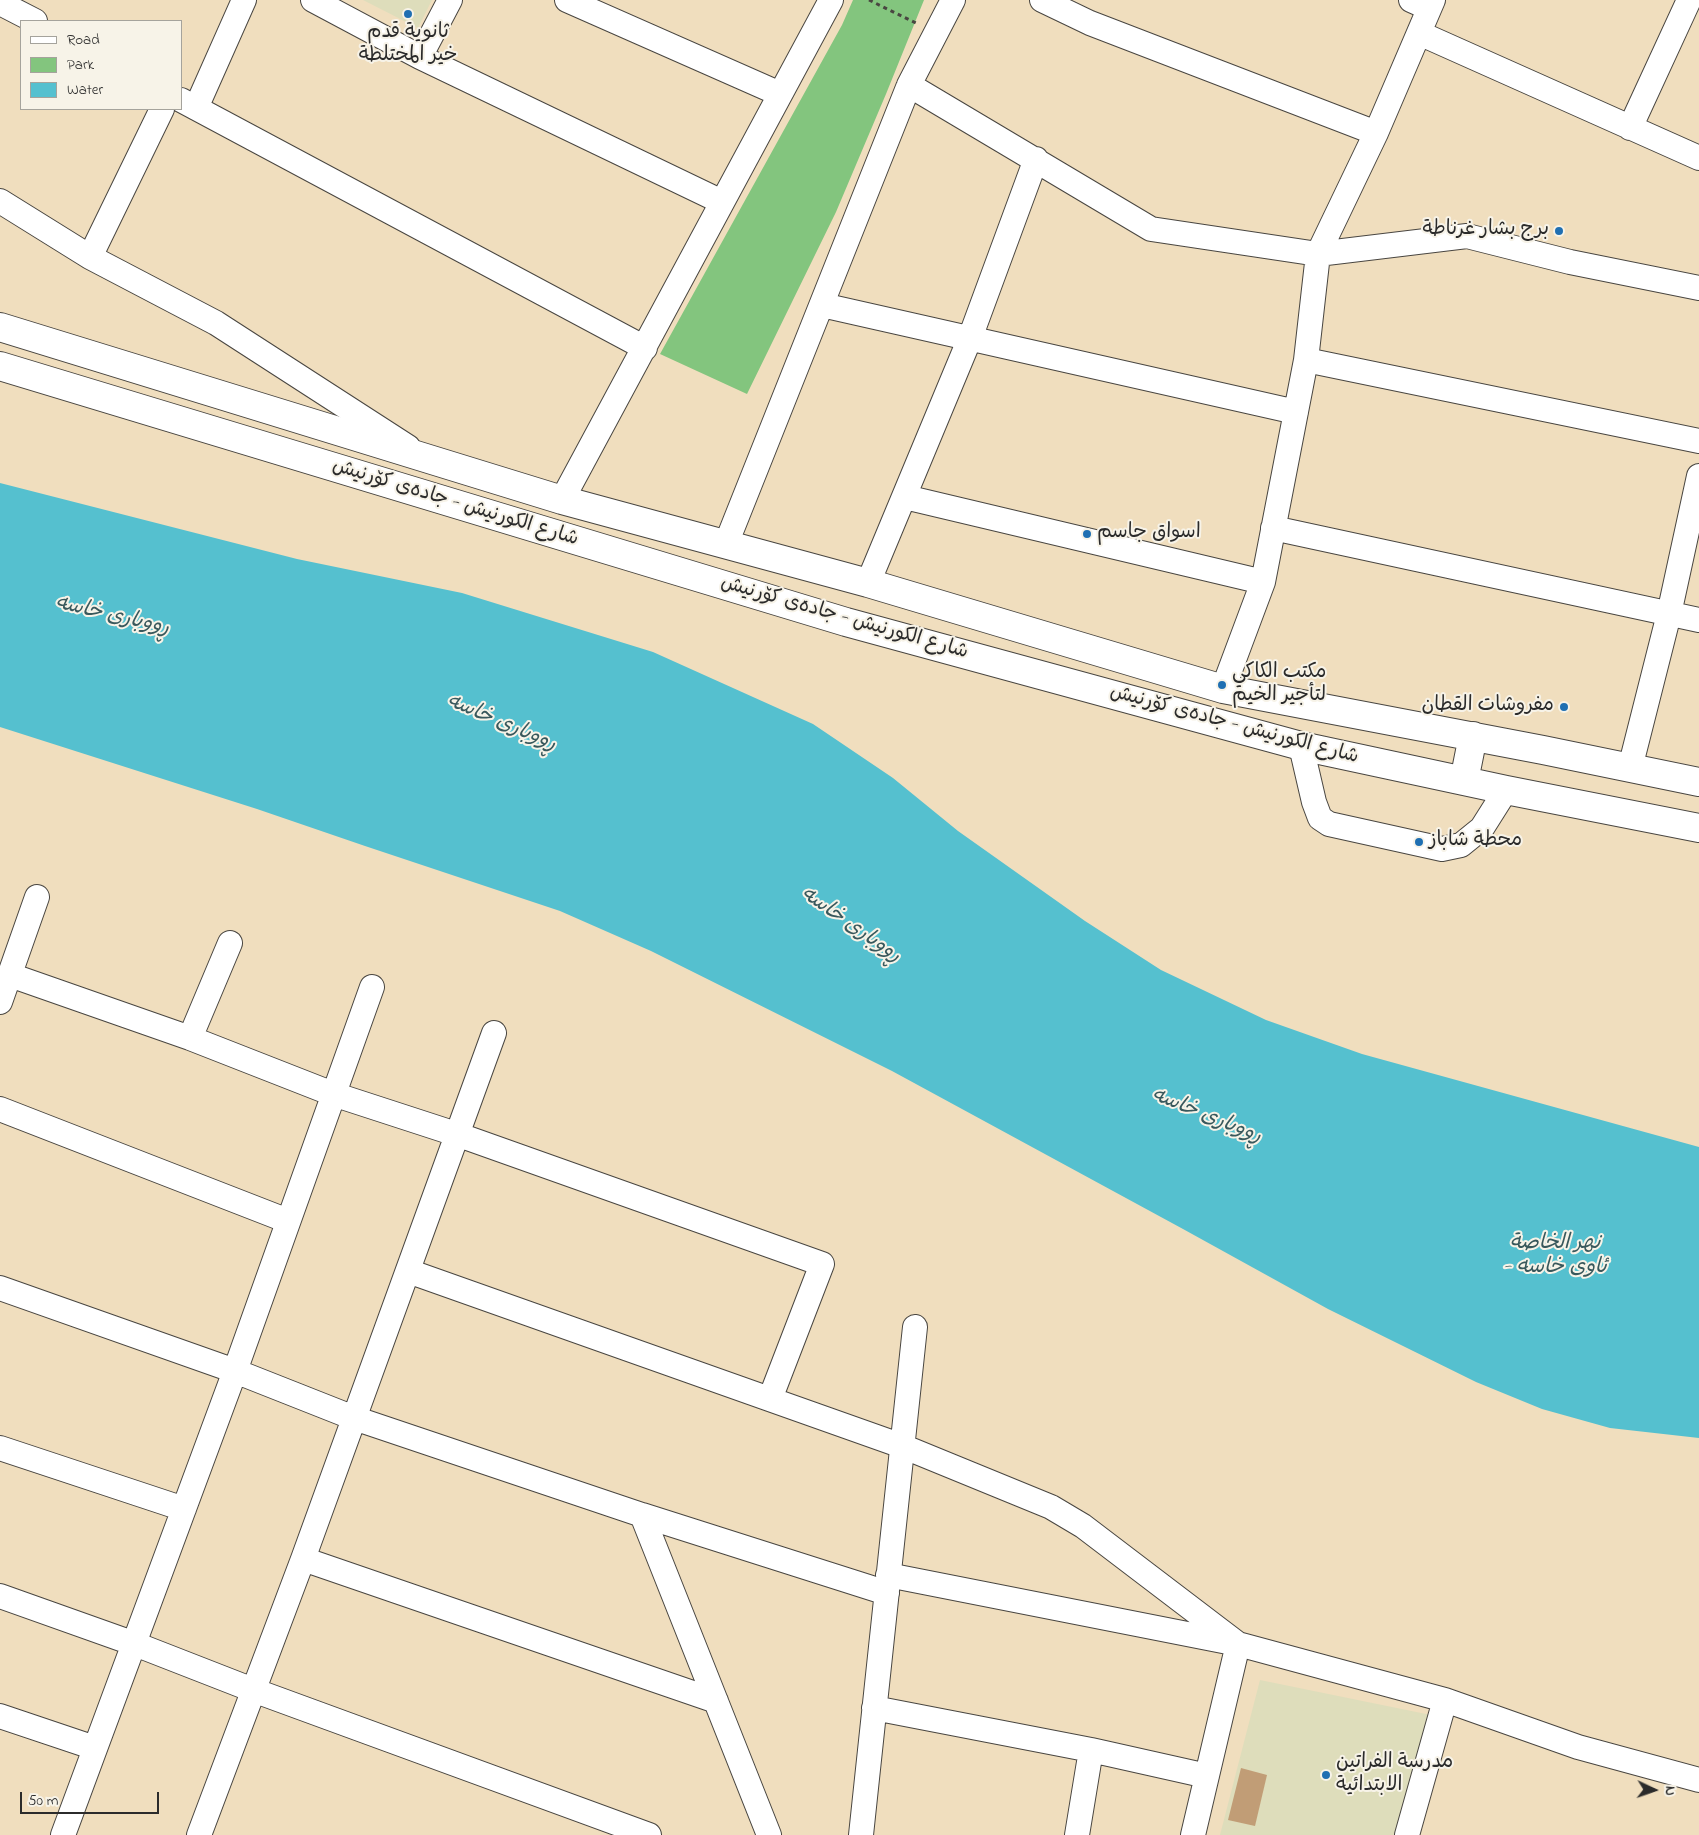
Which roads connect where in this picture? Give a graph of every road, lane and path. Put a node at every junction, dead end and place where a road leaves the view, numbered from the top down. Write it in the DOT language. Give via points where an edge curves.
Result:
graph roads {
  1 [pos="244,0"];
  2 [pos="313,0"];
  3 [pos="450,0"];
  4 [pos="567,0"];
  5 [pos="831,0"];
  6 [pos="869,0"];
  7 [pos="953,0"];
  8 [pos="1042,0"];
  9 [pos="0,3"];
  10 [pos="1424,3"];
  11 [pos="1686,5"];
  12 [pos="33,20"];
  13 [pos="937,33"];
  14 [pos="1419,33"];
  15 [pos="420,57"];
  16 [pos="910,85"];
  17 [pos="780,94"];
  18 [pos="189,104"];
  19 [pos="162,110"];
  20 [pos="1630,128"];
  21 [pos="1376,133"];
  22 [pos="1699,158"];
  23 [pos="1036,159"];
  24 [pos="0,201"];
  25 [pos="722,202"];
  26 [pos="1318,254"];
  27 [pos="90,257"];
  28 [pos="1699,288"];
  29 [pos="822,305"];
  30 [pos="0,328"];
  31 [pos="970,338"];
  32 [pos="645,348"];
  33 [pos="1306,360"];
  34 [pos="0,366"];
  35 [pos="1296,412"];
  36 [pos="1699,441"];
  37 [pos="428,460"];
  38 [pos="1699,476"];
  39 [pos="904,497"];
  40 [pos="562,500"];
  41 [pos="1274,528"];
  42 [pos="726,544"];
  43 [pos="1263,582"];
  44 [pos="868,583"];
  45 [pos="1669,614"];
  46 [pos="1699,620"];
  47 [pos="1223,689"];
  48 [pos="1396,722"];
  49 [pos="1473,736"];
  50 [pos="1301,746"];
  51 [pos="1387,765"];
  52 [pos="1630,768"];
  53 [pos="1464,781"];
  54 [pos="1699,782"];
  55 [pos="1506,790"];
  56 [pos="1699,828"];
  57 [pos="37,897"];
  58 [pos="230,942"];
  59 [pos="10,975"];
  60 [pos="372,987"];
  61 [pos="0,1002"];
  62 [pos="494,1033"];
  63 [pos="190,1038"];
  64 [pos="332,1094"];
  65 [pos="0,1109"];
  66 [pos="458,1135"];
  67 [pos="288,1221"];
  68 [pos="408,1271"];
  69 [pos="0,1288"];
  70 [pos="915,1327"];
  71 [pos="235,1371"];
  72 [pos="770,1399"];
  73 [pos="354,1418"];
  74 [pos="902,1446"];
  75 [pos="0,1448"];
  76 [pos="184,1508"];
  77 [pos="642,1515"];
  78 [pos="303,1559"];
  79 [pos="887,1584"];
  80 [pos="0,1596"];
  81 [pos="135,1644"];
  82 [pos="1238,1644"];
  83 [pos="253,1690"];
  84 [pos="716,1700"];
  85 [pos="1445,1700"];
  86 [pos="874,1708"];
  87 [pos="0,1716"];
  88 [pos="95,1748"];
  89 [pos="1091,1750"];
  90 [pos="1207,1776"];
  91 [pos="1699,1780"];
  92 [pos="63,1835"];
  93 [pos="200,1835"];
  94 [pos="649,1835"];
  95 [pos="769,1835"];
  96 [pos="861,1835"];
  97 [pos="1076,1835"];
  98 [pos="1194,1835"];
  99 [pos="1407,1835"];
  1 -- 18 [label="street"];
  2 -- 15 [label="street"];
  3 -- 15 [label="street"];
  4 -- 17 [label="street"];
  5 -- 17 [label="street"];
  6 -- 13 [label="path"];
  7 -- 13 [label="street"];
  8 -- 21 [label="street" via="1090,23"];
  9 -- 12 [label="street"];
  10 -- 14 [label="street"];
  11 -- 20 [label="street"];
  13 -- 16 [label="street"];
  14 -- 20 [label="street"];
  14 -- 21 [label="street"];
  15 -- 25 [label="street"];
  16 -- 23 [label="street"];
  16 -- 29 [label="street"];
  17 -- 25 [label="street"];
  18 -- 32 [label="street"];
  19 -- 27 [label="street"];
  20 -- 22 [label="street"];
  21 -- 26 [label="street"];
  23 -- 26 [label="street" via="1151,228"];
  23 -- 31 [label="street"];
  24 -- 27 [label="street"];
  25 -- 32 [label="street"];
  26 -- 28 [label="street" via="1467,236 1570,262"];
  26 -- 33 [label="street"];
  27 -- 37 [label="street" via="216,323"];
  29 -- 31 [label="street"];
  29 -- 42 [label="street"];
  30 -- 37 [label="main road, شارع الكورنيش - جادەی کۆرنیش"];
  31 -- 35 [label="street"];
  31 -- 39 [label="street"];
  32 -- 40 [label="street"];
  33 -- 35 [label="street"];
  33 -- 36 [label="street"];
  34 -- 50 [label="main road, شارع الكورنيش - جادەی کۆرنیش" via="837,619"];
  35 -- 41 [label="street"];
  37 -- 40 [label="main road, شارع الكورنيش - جادەی کۆرنیش"];
  38 -- 45 [label="street"];
  39 -- 43 [label="street"];
  39 -- 44 [label="street"];
  40 -- 42 [label="main road, شارع الكورنيش - جادەی کۆرنیش"];
  41 -- 43 [label="street"];
  41 -- 45 [label="street"];
  42 -- 44 [label="main road, شارع الكورنيش - جادەی کۆرنیش"];
  43 -- 47 [label="street"];
  44 -- 47 [label="main road, شارع الكورنيش - جادەی کۆرنیش"];
  45 -- 46 [label="street"];
  45 -- 52 [label="street"];
  47 -- 48 [label="main road, شارع الكورنيش - جادەی کۆرنیش"];
  48 -- 49 [label="main road, شارع الكورنيش - جادەی کۆرنیش"];
  48 -- 51 [label="main road"];
  49 -- 52 [label="main road, شارع الكورنيش - جادەی کۆرنیش"];
  49 -- 53 [label="main road"];
  50 -- 51 [label="main road, شارع الكورنيش - جادەی کۆرنیش"];
  50 -- 55 [label="street" via="1320,818 1329,824 1442,849 1462,845 1482,828"];
  51 -- 53 [label="main road, شارع الكورنيش - جادەی کۆرنیش"];
  52 -- 54 [label="main road, شارع الكورنيش - جادەی کۆرنیش"];
  53 -- 55 [label="main road, شارع الكورنيش - جادەی کۆرنیش"];
  55 -- 56 [label="main road, شارع الكورنيش - جادەی کۆرنیش"];
  57 -- 59 [label="street"];
  58 -- 63 [label="street"];
  59 -- 61 [label="street"];
  59 -- 63 [label="street"];
  60 -- 64 [label="street"];
  62 -- 66 [label="street"];
  63 -- 64 [label="street"];
  64 -- 66 [label="street"];
  64 -- 67 [label="street"];
  65 -- 67 [label="street"];
  66 -- 68 [label="street"];
  66 -- 72 [label="street" via="822,1264"];
  67 -- 71 [label="street"];
  68 -- 72 [label="street"];
  68 -- 73 [label="street"];
  69 -- 71 [label="street"];
  70 -- 74 [label="street"];
  71 -- 73 [label="street"];
  71 -- 76 [label="street"];
  72 -- 74 [label="street"];
  73 -- 77 [label="street"];
  73 -- 78 [label="street"];
  74 -- 79 [label="street"];
  74 -- 82 [label="street" via="1051,1507 1075,1521"];
  75 -- 76 [label="street"];
  76 -- 81 [label="street"];
  77 -- 79 [label="street"];
  77 -- 84 [label="street"];
  78 -- 83 [label="street"];
  78 -- 84 [label="street"];
  79 -- 82 [label="street"];
  79 -- 86 [label="street"];
  80 -- 81 [label="street"];
  81 -- 83 [label="street"];
  81 -- 88 [label="street"];
  82 -- 85 [label="street"];
  82 -- 90 [label="street"];
  83 -- 93 [label="street"];
  83 -- 94 [label="street"];
  84 -- 95 [label="street"];
  85 -- 91 [label="street" via="1578,1748"];
  85 -- 99 [label="street"];
  86 -- 89 [label="street"];
  86 -- 96 [label="street"];
  87 -- 88 [label="street"];
  88 -- 92 [label="street"];
  89 -- 90 [label="street"];
  89 -- 97 [label="street"];
  90 -- 98 [label="street"];
}
